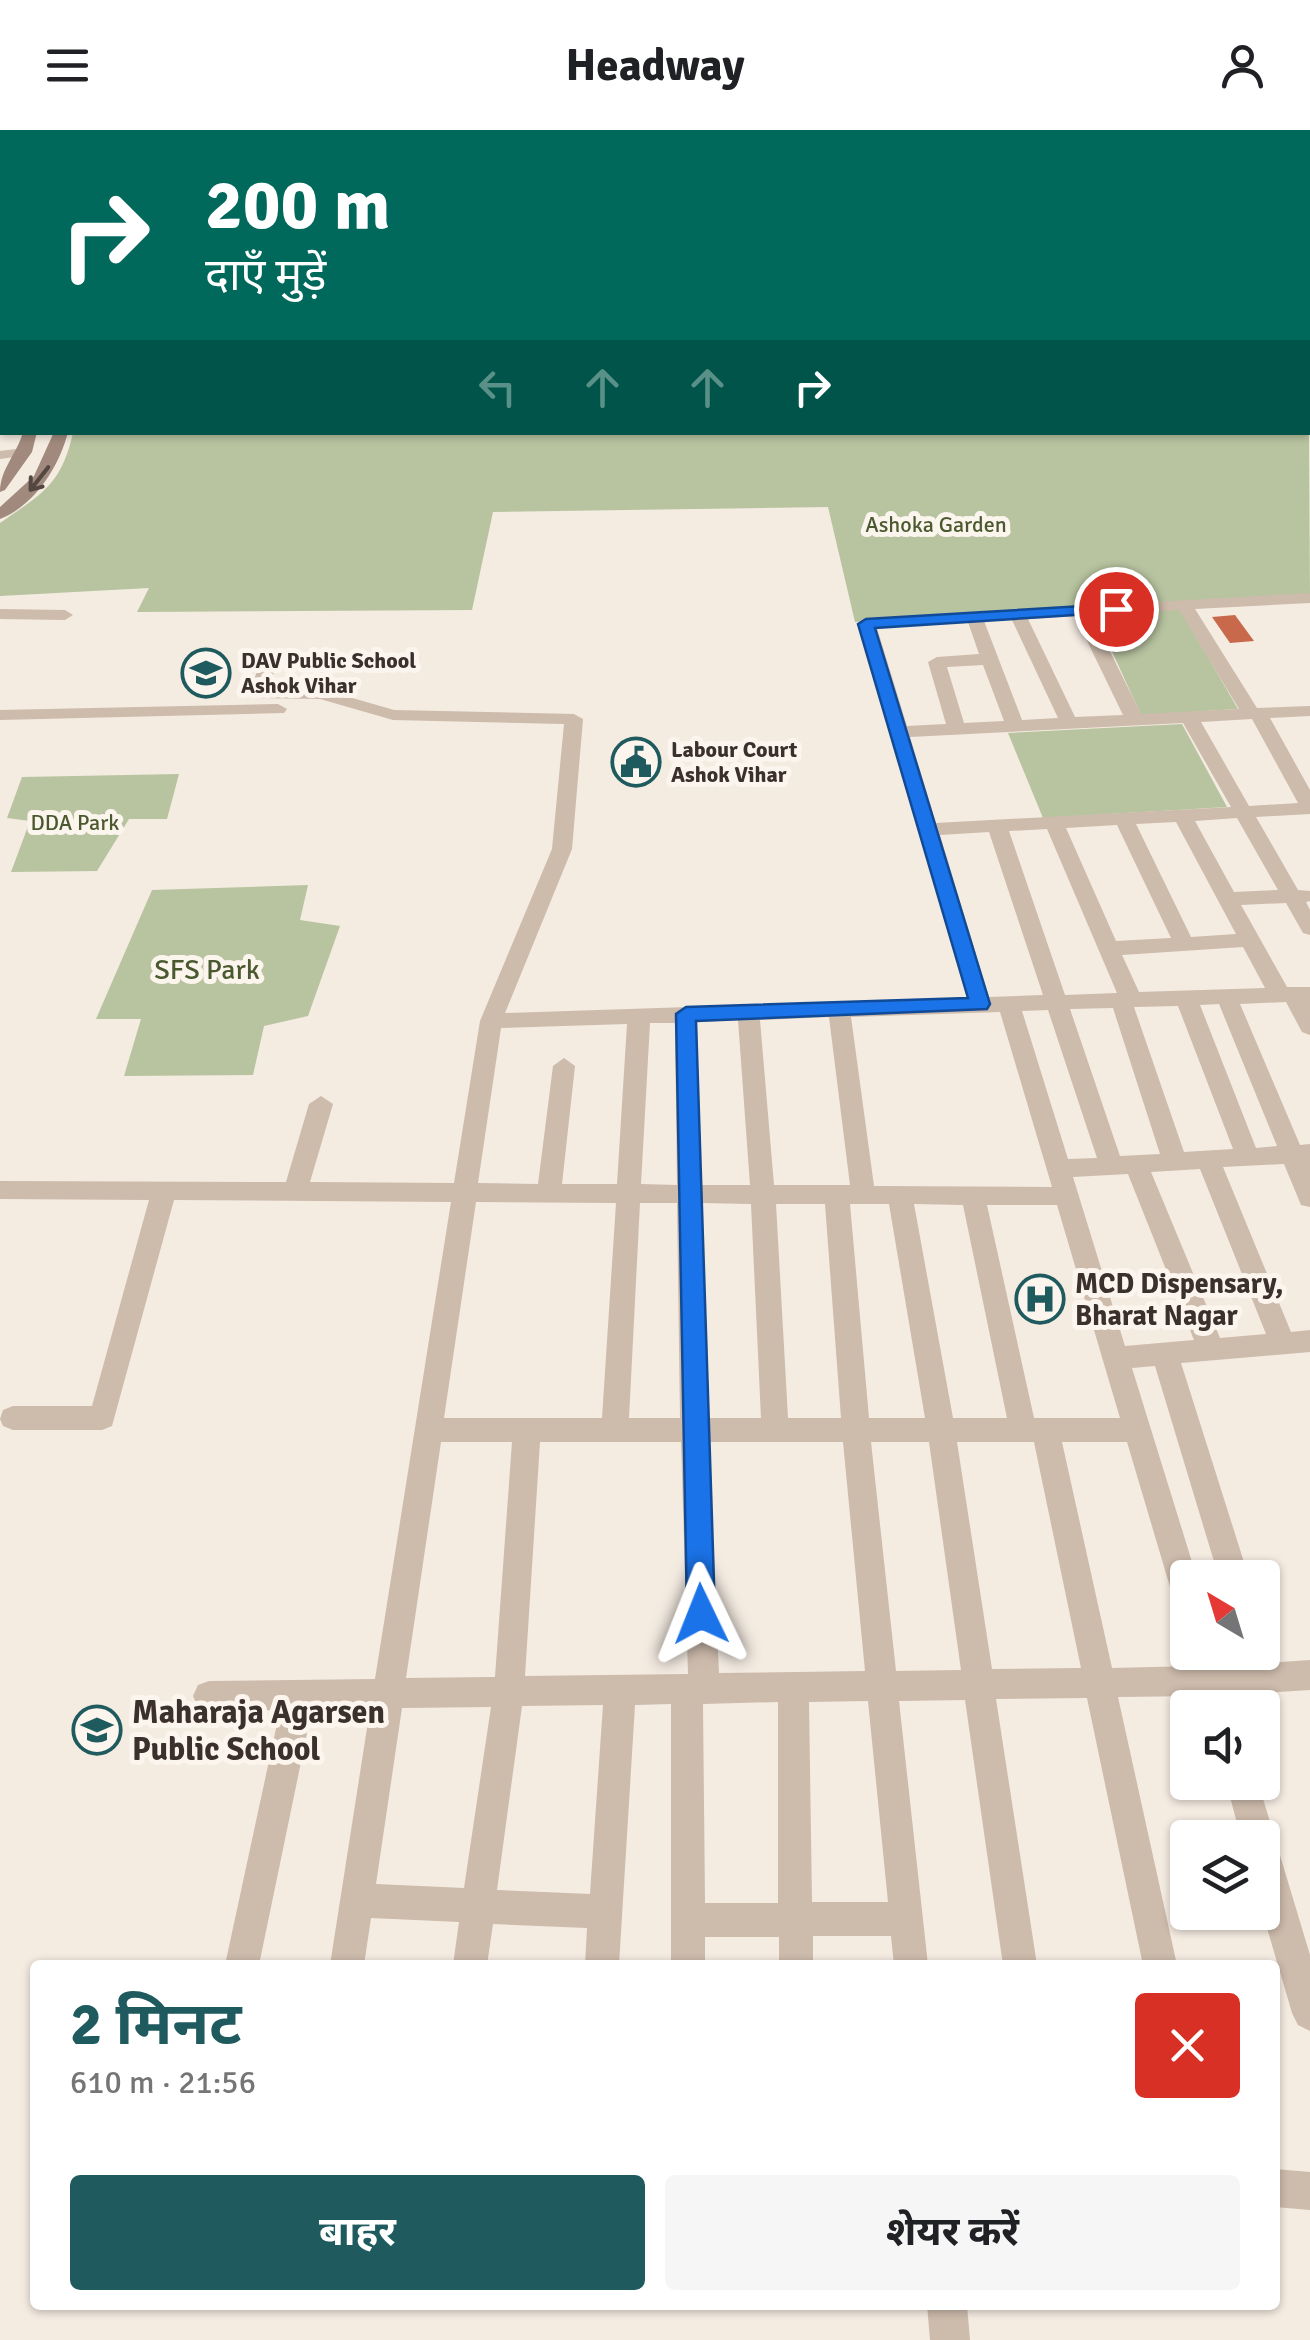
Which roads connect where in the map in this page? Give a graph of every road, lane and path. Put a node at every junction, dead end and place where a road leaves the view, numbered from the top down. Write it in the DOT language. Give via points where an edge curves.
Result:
graph roads {
  1 [pos="29,435"];
  2 [pos="61,435"];
  3 [pos="25,452"];
  4 [pos="0,455"];
  5 [pos="3,482"];
  6 [pos="0,514"];
  7 [pos="1307,602"];
  8 [pos="1184,605"];
  9 [pos="1081,610"];
  10 [pos="0,614"];
  11 [pos="66,614"];
  12 [pos="1018,615"];
  13 [pos="974,616"];
  14 [pos="270,657"];
  15 [pos="990,659"];
  16 [pos="278,710"];
  17 [pos="0,714"];
  18 [pos="1254,714"];
  19 [pos="1308,714"];
  20 [pos="1188,718"];
  21 [pos="1135,720"];
  22 [pos="1069,723"];
  23 [pos="1015,726"];
  24 [pos="957,730"];
  25 [pos="898,732"];
  26 [pos="1310,808"];
  27 [pos="1242,812"];
  28 [pos="1182,815"];
  29 [pos="1123,818"];
  30 [pos="1054,823"];
  31 [pos="997,826"];
  32 [pos="927,830"];
  33 [pos="1302,896"];
  34 [pos="1225,899"];
  35 [pos="1310,928"];
  36 [pos="1248,940"];
  37 [pos="1185,945"];
  38 [pos="1107,949"];
  39 [pos="1294,994"];
  40 [pos="1226,996"];
  41 [pos="1186,998"];
  42 [pos="1126,1000"];
  43 [pos="1058,1002"];
  44 [pos="980,1004"];
  45 [pos="1009,1004"];
  46 [pos="840,1009"];
  47 [pos="748,1012"];
  48 [pos="686,1014"];
  49 [pos="639,1016"];
  50 [pos="491,1020"];
  51 [pos="1310,1027"];
  52 [pos="564,1066"];
  53 [pos="321,1104"];
  54 [pos="1301,1154"];
  55 [pos="1248,1157"];
  56 [pos="1208,1160"];
  57 [pos="1175,1162"];
  58 [pos="1124,1164"];
  59 [pos="1059,1169"];
  60 [pos="0,1190"];
  61 [pos="164,1191"];
  62 [pos="295,1192"];
  63 [pos="465,1193"];
  64 [pos="549,1193"];
  65 [pos="628,1194"];
  66 [pos="690,1194"];
  67 [pos="763,1194"];
  68 [pos="850,1194"];
  69 [pos="900,1195"];
  70 [pos="973,1196"];
  71 [pos="1067,1196"];
  72 [pos="1310,1198"];
  73 [pos="1310,1342"];
  74 [pos="1282,1344"];
  75 [pos="1212,1351"];
  76 [pos="1165,1355"];
  77 [pos="1116,1358"];
  78 [pos="13,1418"];
  79 [pos="1034,1429"];
  80 [pos="430,1430"];
  81 [pos="527,1430"];
  82 [pos="614,1430"];
  83 [pos="856,1430"];
  84 [pos="941,1430"];
  85 [pos="1138,1430"];
  86 [pos="774,1431"];
  87 [pos="694,1432"];
  88 [pos="1177,1560"];
  89 [pos="1228,1560"];
  90 [pos="1280,1669"];
  91 [pos="1245,1670"];
  92 [pos="1310,1675"];
  93 [pos="1212,1680"];
  94 [pos="1099,1683"];
  95 [pos="978,1684"];
  96 [pos="882,1685"];
  97 [pos="793,1686"];
  98 [pos="620,1688"];
  99 [pos="695,1688"];
  100 [pos="509,1690"];
  101 [pos="387,1691"];
  102 [pos="299,1695"];
  103 [pos="210,1696"];
  104 [pos="356,1900"];
  105 [pos="477,1906"];
  106 [pos="1280,1911"];
  107 [pos="606,1912"];
  108 [pos="796,1919"];
  109 [pos="906,1919"];
  110 [pos="688,1920"];
  111 [pos="243,1960"];
  112 [pos="348,1960"];
  113 [pos="471,1960"];
  114 [pos="602,1960"];
  115 [pos="688,1960"];
  116 [pos="796,1960"];
  117 [pos="910,1960"];
  118 [pos="1019,1960"];
  119 [pos="1159,1960"];
  120 [pos="1308,2002"];
  121 [pos="1280,2188"];
  122 [pos="1310,2191"];
  123 [pos="947,2310"];
  124 [pos="950,2340"];
  1 -- 3 [label="main road"];
  2 -- 6 [label="main road, one-way" via="41,480"];
  3 -- 4 [label="street"];
  3 -- 5 [label="main road"];
  7 -- 8 [label="street"];
  8 -- 9 [label="street"];
  8 -- 18 [label="street"];
  9 -- 12 [label="street"];
  9 -- 21 [label="street"];
  10 -- 11 [label="street"];
  12 -- 13 [label="street"];
  12 -- 22 [label="street"];
  13 -- 15 [label="street"];
  13 -- 25 [label="street" via="867,623"];
  14 -- 50 [label="street" via="258,693 321,694 393,715 574,719 562,848"];
  15 -- 23 [label="street"];
  15 -- 24 [label="street" via="937,662"];
  16 -- 17 [label="street"];
  18 -- 19 [label="street"];
  18 -- 20 [label="street"];
  18 -- 26 [label="street"];
  20 -- 21 [label="street"];
  20 -- 27 [label="street"];
  21 -- 22 [label="street"];
  22 -- 23 [label="street"];
  23 -- 24 [label="street"];
  24 -- 25 [label="street"];
  25 -- 32 [label="street"];
  26 -- 27 [label="street"];
  27 -- 28 [label="street"];
  27 -- 33 [label="street"];
  28 -- 29 [label="street"];
  28 -- 34 [label="street"];
  29 -- 30 [label="street"];
  29 -- 37 [label="street"];
  30 -- 31 [label="street"];
  30 -- 38 [label="street"];
  31 -- 32 [label="street"];
  31 -- 43 [label="street"];
  32 -- 44 [label="street"];
  33 -- 34 [label="street"];
  33 -- 35 [label="street"];
  34 -- 36 [label="street"];
  36 -- 37 [label="street"];
  36 -- 39 [label="street"];
  37 -- 38 [label="street"];
  38 -- 42 [label="street"];
  39 -- 40 [label="street"];
  39 -- 51 [label="street"];
  40 -- 41 [label="street"];
  40 -- 54 [label="street"];
  41 -- 42 [label="street"];
  41 -- 55 [label="street"];
  42 -- 43 [label="street"];
  42 -- 57 [label="street"];
  43 -- 45 [label="street"];
  43 -- 58 [label="street"];
  44 -- 45 [label="street"];
  44 -- 46 [label="street"];
  45 -- 59 [label="street"];
  46 -- 47 [label="street"];
  46 -- 68 [label="street"];
  47 -- 48 [label="street"];
  47 -- 67 [label="street"];
  48 -- 49 [label="street"];
  48 -- 66 [label="street"];
  49 -- 50 [label="street"];
  49 -- 65 [label="street"];
  50 -- 63 [label="street"];
  52 -- 64 [label="street"];
  53 -- 62 [label="street"];
  54 -- 55 [label="street"];
  54 -- 72 [label="street"];
  55 -- 56 [label="street"];
  56 -- 57 [label="street"];
  56 -- 74 [label="street"];
  57 -- 58 [label="street"];
  58 -- 59 [label="street"];
  58 -- 75 [label="street"];
  59 -- 71 [label="street"];
  60 -- 61 [label="street"];
  61 -- 62 [label="street"];
  61 -- 78 [label="street" via="102,1418"];
  62 -- 63 [label="street"];
  63 -- 64 [label="street"];
  63 -- 80 [label="street"];
  64 -- 65 [label="street"];
  65 -- 66 [label="street"];
  65 -- 82 [label="street"];
  66 -- 67 [label="street"];
  66 -- 87 [label="street"];
  67 -- 68 [label="street"];
  67 -- 86 [label="street"];
  68 -- 69 [label="street"];
  68 -- 83 [label="street"];
  69 -- 70 [label="street"];
  69 -- 84 [label="street"];
  70 -- 71 [label="street"];
  70 -- 79 [label="street"];
  71 -- 77 [label="street"];
  73 -- 74 [label="street"];
  74 -- 75 [label="street"];
  75 -- 76 [label="street"];
  76 -- 77 [label="street"];
  76 -- 89 [label="street"];
  77 -- 85 [label="street"];
  79 -- 84 [label="street"];
  79 -- 85 [label="street"];
  79 -- 94 [label="street"];
  80 -- 81 [label="street"];
  80 -- 101 [label="street"];
  81 -- 82 [label="street"];
  81 -- 100 [label="street"];
  82 -- 87 [label="street"];
  83 -- 84 [label="street"];
  83 -- 86 [label="street"];
  83 -- 96 [label="street"];
  84 -- 95 [label="street"];
  85 -- 88 [label="street"];
  86 -- 87 [label="street"];
  87 -- 99 [label="street"];
  90 -- 92 [label="street"];
  91 -- 93 [label="street"];
  93 -- 94 [label="street"];
  94 -- 95 [label="street"];
  94 -- 119 [label="street"];
  95 -- 96 [label="street"];
  95 -- 118 [label="street"];
  96 -- 97 [label="street"];
  96 -- 109 [label="street"];
  97 -- 99 [label="street"];
  97 -- 108 [label="street"];
  98 -- 99 [label="street"];
  98 -- 100 [label="street"];
  98 -- 107 [label="street"];
  99 -- 110 [label="street"];
  100 -- 101 [label="street"];
  100 -- 105 [label="street"];
  101 -- 102 [label="street"];
  101 -- 104 [label="street"];
  102 -- 103 [label="street"];
  102 -- 111 [label="street"];
  104 -- 105 [label="street"];
  104 -- 112 [label="street"];
  105 -- 107 [label="street"];
  105 -- 113 [label="street"];
  106 -- 120 [label="street"];
  107 -- 114 [label="street"];
  108 -- 109 [label="street"];
  108 -- 110 [label="street"];
  108 -- 116 [label="street"];
  109 -- 117 [label="street"];
  110 -- 115 [label="street"];
  121 -- 122 [label="street"];
  123 -- 124 [label="street"];
}
